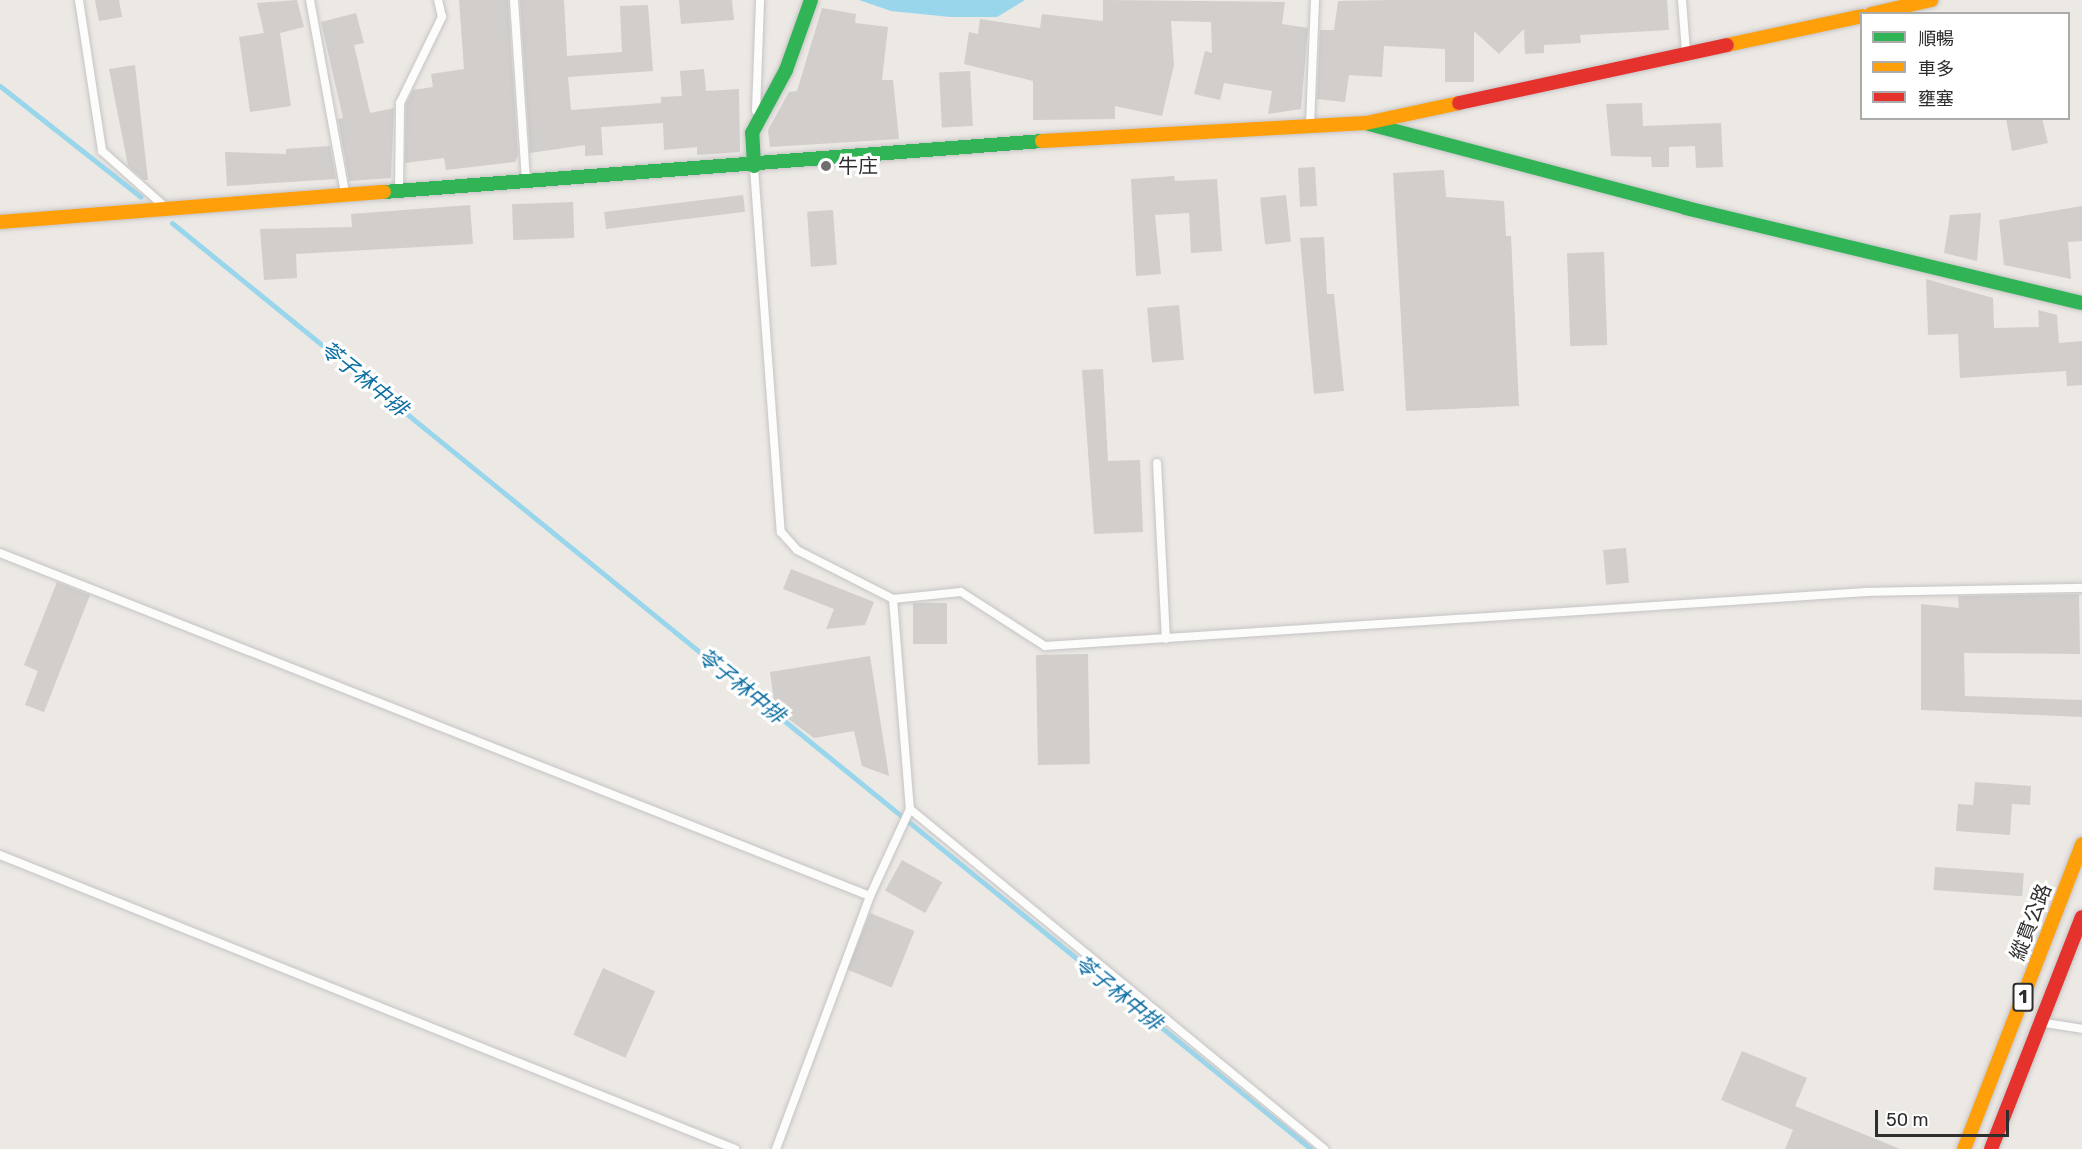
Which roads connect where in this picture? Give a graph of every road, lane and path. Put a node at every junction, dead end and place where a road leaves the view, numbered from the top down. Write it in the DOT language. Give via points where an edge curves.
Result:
graph roads {
  1 [pos="79,0"];
  2 [pos="310,0"];
  3 [pos="438,0"];
  4 [pos="514,0"];
  5 [pos="760,0"];
  6 [pos="811,0"];
  7 [pos="1315,0"];
  8 [pos="1682,0"];
  9 [pos="1931,0"];
  10 [pos="1880,12"];
  11 [pos="1860,16"];
  12 [pos="1686,56"];
  13 [pos="756,122"];
  14 [pos="1366,123"];
  15 [pos="1310,126"];
  16 [pos="754,166"];
  17 [pos="527,185"];
  18 [pos="399,192"];
  19 [pos="346,196"];
  20 [pos="167,209"];
  21 [pos="0,222"];
  22 [pos="2082,303"];
  23 [pos="1157,464"];
  24 [pos="0,553"];
  25 [pos="2082,588"];
  26 [pos="893,599"];
  27 [pos="1166,639"];
  28 [pos="909,812"];
  29 [pos="2082,844"];
  30 [pos="0,855"];
  31 [pos="870,896"];
  32 [pos="2082,917"];
  33 [pos="2040,1022"];
  34 [pos="2082,1029"];
  35 [pos="735,1149"];
  36 [pos="776,1149"];
  37 [pos="1324,1149"];
  38 [pos="1964,1149"];
  39 [pos="1991,1149"];
  1 -- 20 [label="lane" via="102,152"];
  2 -- 19 [label="lane"];
  3 -- 18 [label="lane" via="442,17 400,103"];
  4 -- 17 [label="lane"];
  5 -- 13 [label="lane"];
  6 -- 13 [label="street" via="786,70"];
  7 -- 15 [label="lane"];
  8 -- 12 [label="lane"];
  9 -- 10 [label="street"];
  11 -- 12 [label="street"];
  12 -- 14 [label="street"];
  13 -- 16 [label="street"];
  14 -- 15 [label="street"];
  14 -- 22 [label="street" via="1686,208"];
  15 -- 16 [label="street" via="1123,135"];
  16 -- 17 [label="street"];
  16 -- 26 [label="lane" via="781,532 797,550"];
  17 -- 18 [label="street"];
  18 -- 19 [label="street"];
  19 -- 20 [label="street"];
  20 -- 21 [label="street"];
  23 -- 27 [label="lane"];
  24 -- 31 [label="lane"];
  25 -- 27 [label="lane" via="1866,592"];
  26 -- 27 [label="lane" via="961,592 1045,646"];
  26 -- 28 [label="lane"];
  28 -- 31 [label="lane" via="900,839"];
  28 -- 37 [label="lane"];
  29 -- 38 [label="street, 縱貫公路 / 1"];
  30 -- 35 [label="lane"];
  31 -- 36 [label="lane"];
  32 -- 33 [label="street, 1"];
  33 -- 34 [label="lane"];
  33 -- 39 [label="street, 1"];
}
